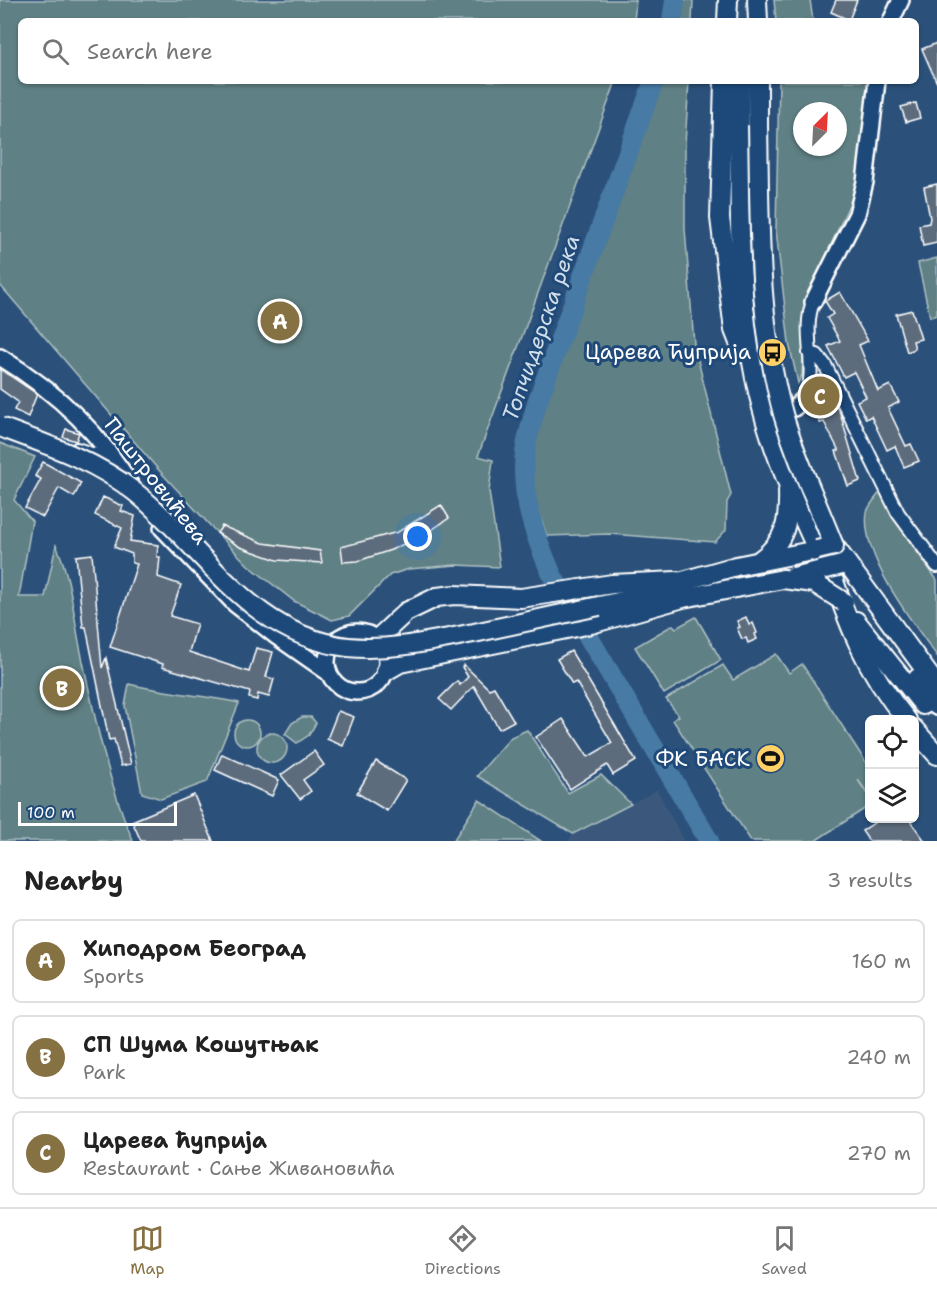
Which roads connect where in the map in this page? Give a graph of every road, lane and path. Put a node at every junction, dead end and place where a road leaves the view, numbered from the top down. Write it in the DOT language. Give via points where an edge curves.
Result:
graph roads {
  1 [pos="728,0"];
  2 [pos="738,0"];
  3 [pos="746,0"];
  4 [pos="757,0"];
  5 [pos="901,0"];
  6 [pos="727,18"];
  7 [pos="739,18"];
  8 [pos="746,18"];
  9 [pos="758,18"];
  10 [pos="892,18"];
  11 [pos="724,84"];
  12 [pos="740,84"];
  13 [pos="747,84"];
  14 [pos="758,84"];
  15 [pos="877,84"];
  16 [pos="813,302"];
  17 [pos="809,353"];
  18 [pos="0,357"];
  19 [pos="755,376"];
  20 [pos="805,398"];
  21 [pos="775,405"];
  22 [pos="0,420"];
  23 [pos="0,427"];
  24 [pos="111,455"];
  25 [pos="788,486"];
  26 [pos="816,522"];
  27 [pos="825,548"];
  28 [pos="760,560"];
  29 [pos="937,566"];
  30 [pos="834,567"];
  31 [pos="783,579"];
  32 [pos="679,590"];
  33 [pos="844,602"];
  34 [pos="276,636"];
  35 [pos="377,639"];
  36 [pos="334,642"];
  37 [pos="386,671"];
  38 [pos="329,673"];
  39 [pos="937,686"];
  40 [pos="937,706"];
  41 [pos="903,715"];
  42 [pos="937,718"];
  43 [pos="919,734"];
  44 [pos="937,755"];
  1 -- 6 [label="main road"];
  2 -- 7 [label="main road"];
  3 -- 8 [label="main road"];
  4 -- 9 [label="main road"];
  5 -- 10 [label="street"];
  11 -- 19 [label="main road" via="720,189 724,266 734,330"];
  12 -- 19 [label="main road" via="741,256"];
  13 -- 21 [label="main road" via="750,274 760,343"];
  14 -- 27 [label="main road, bridge" via="760,243 766,335 789,433"];
  15 -- 16 [label="street" via="865,182 857,214"];
  16 -- 17 [label="street" via="808,317"];
  17 -- 20 [label="street"];
  17 -- 29 [label="street" via="817,355 825,365 898,513"];
  18 -- 24 [label="street, Паштровићева" via="40,384 93,432"];
  19 -- 25 [label="main road"];
  20 -- 21 [label="street" via="794,408"];
  21 -- 26 [label="main road"];
  22 -- 24 [label="street" via="91,454"];
  23 -- 32 [label="main road, bridge" via="79,459 121,482 255,609 290,630 325,643 399,647"];
  24 -- 34 [label="street, Паштровићева" via="140,501 192,561 235,604"];
  25 -- 27 [label="main road"];
  25 -- 28 [label="main road" via="785,533"];
  26 -- 39 [label="main road"];
  26 -- 41 [label="main road" via="863,656 877,683"];
  27 -- 28 [label="main road"];
  27 -- 30 [label="main road"];
  28 -- 32 [label="main road"];
  30 -- 31 [label="main road, bridge"];
  30 -- 33 [label="main road"];
  30 -- 40 [label="main road"];
  31 -- 32 [label="main road"];
  31 -- 33 [label="main road, bridge" via="813,583"];
  32 -- 35 [label="main road" via="612,584 521,598 454,595 428,600 413,608"];
  32 -- 37 [label="main road" via="591,624 400,663"];
  33 -- 42 [label="main road" via="868,638 926,710"];
  34 -- 36 [label="street, Паштровићева" via="309,648"];
  34 -- 38 [label="street, Паштровићева"];
  35 -- 36 [label="street" via="363,632 351,632"];
  35 -- 37 [label="street" via="386,655"];
  36 -- 38 [label="street" via="327,657"];
  37 -- 38 [label="street" via="377,685 358,692 341,687"];
  43 -- 44 [label="main road"];
}
